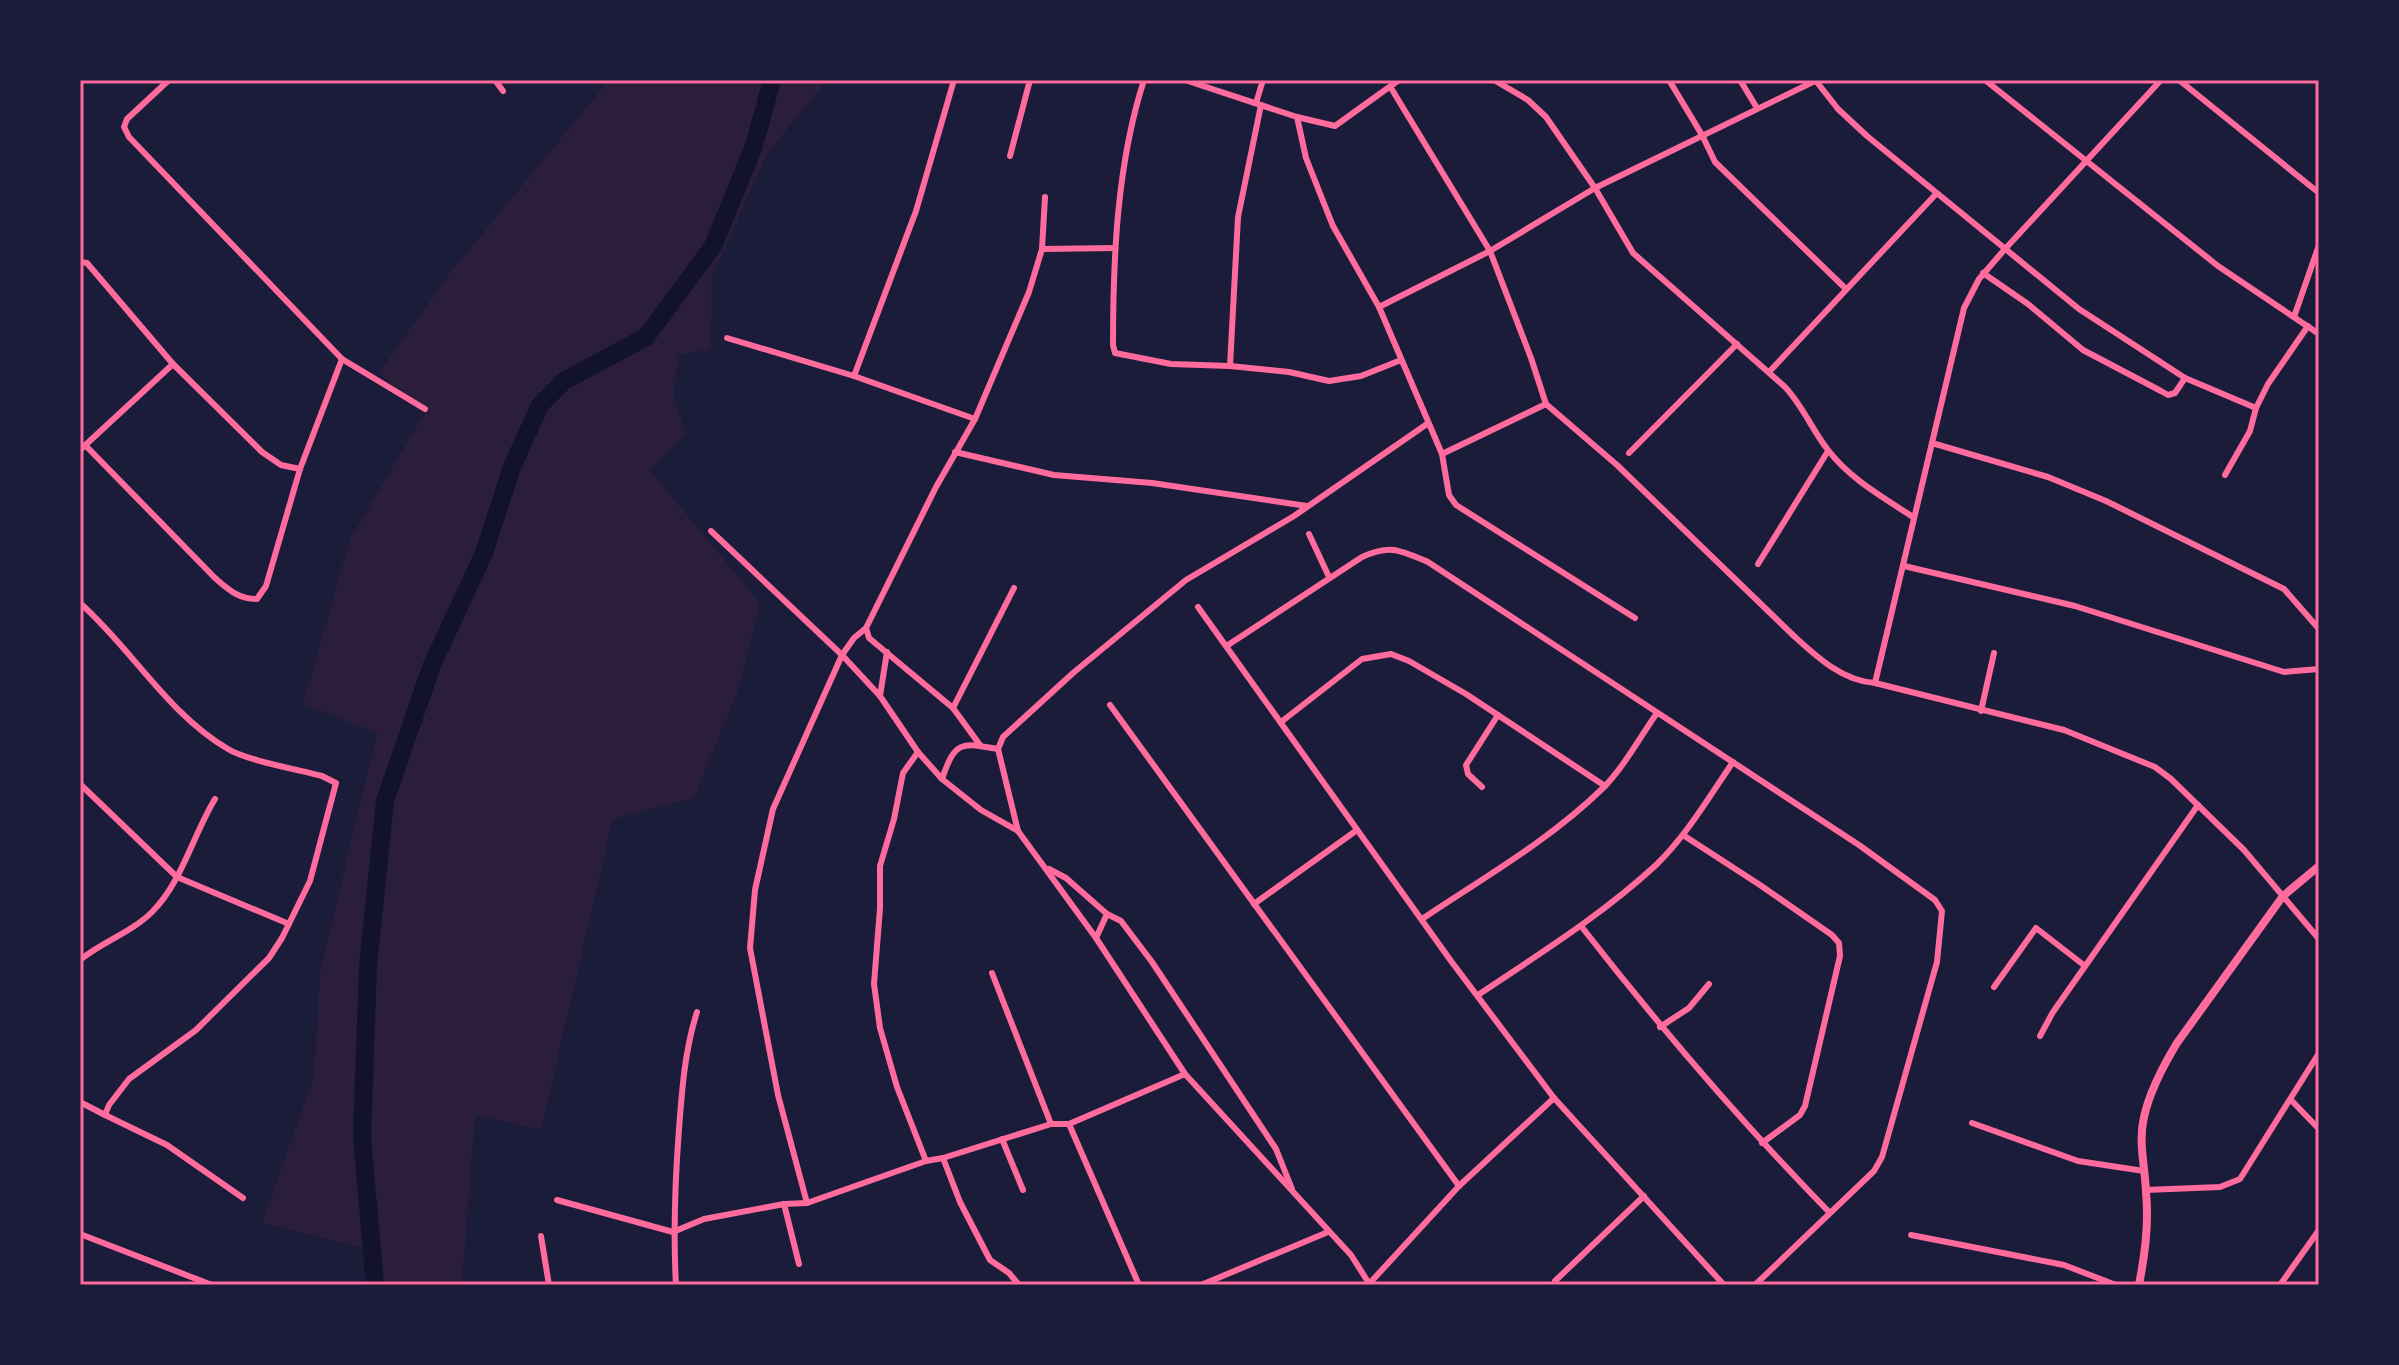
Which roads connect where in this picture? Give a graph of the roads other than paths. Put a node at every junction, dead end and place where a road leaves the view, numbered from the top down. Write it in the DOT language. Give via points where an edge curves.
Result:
graph roads {
  1 [pos="169,80"];
  2 [pos="495,80"];
  3 [pos="954,80"];
  4 [pos="1030,80"];
  5 [pos="1144,80"];
  6 [pos="1185,80"];
  7 [pos="1263,80"];
  8 [pos="1399,80"];
  9 [pos="1494,80"];
  10 [pos="1669,80"];
  11 [pos="1740,80"];
  12 [pos="1817,80"];
  13 [pos="1985,80"];
  14 [pos="2161,80"];
  15 [pos="2179,80"];
  16 [pos="1391,88"];
  17 [pos="503,91"];
  18 [pos="1258,104"];
  19 [pos="1757,108"];
  20 [pos="1297,117"];
  21 [pos="1702,135"];
  22 [pos="1010,156"];
  23 [pos="2085,160"];
  24 [pos="1595,188"];
  25 [pos="2319,193"];
  26 [pos="1936,194"];
  27 [pos="1045,197"];
  28 [pos="2319,245"];
  29 [pos="1115,248"];
  30 [pos="1042,249"];
  31 [pos="2005,249"];
  32 [pos="1490,251"];
  33 [pos="80,262"];
  34 [pos="1983,273"];
  35 [pos="1846,289"];
  36 [pos="1379,307"];
  37 [pos="2294,317"];
  38 [pos="2308,326"];
  39 [pos="2319,334"];
  40 [pos="727,338"];
  41 [pos="1737,344"];
  42 [pos="342,359"];
  43 [pos="1401,360"];
  44 [pos="173,364"];
  45 [pos="1230,366"];
  46 [pos="1769,372"];
  47 [pos="854,376"];
  48 [pos="2185,378"];
  49 [pos="1546,404"];
  50 [pos="2256,408"];
  51 [pos="425,409"];
  52 [pos="975,419"];
  53 [pos="1427,424"];
  54 [pos="1932,443"];
  55 [pos="83,448"];
  56 [pos="1828,451"];
  57 [pos="955,452"];
  58 [pos="1629,453"];
  59 [pos="1442,454"];
  60 [pos="300,469"];
  61 [pos="2225,475"];
  62 [pos="1308,506"];
  63 [pos="1913,517"];
  64 [pos="711,531"];
  65 [pos="1309,534"];
  66 [pos="1758,564"];
  67 [pos="1904,566"];
  68 [pos="1329,577"];
  69 [pos="1014,588"];
  70 [pos="80,603"];
  71 [pos="1198,607"];
  72 [pos="1635,618"];
  73 [pos="866,628"];
  74 [pos="2319,629"];
  75 [pos="1228,645"];
  76 [pos="887,652"];
  77 [pos="1994,653"];
  78 [pos="842,655"];
  79 [pos="2319,669"];
  80 [pos="1875,683"];
  81 [pos="880,696"];
  82 [pos="1110,705"];
  83 [pos="953,708"];
  84 [pos="1981,711"];
  85 [pos="1657,713"];
  86 [pos="1498,715"];
  87 [pos="1281,722"];
  88 [pos="980,745"];
  89 [pos="998,749"];
  90 [pos="918,752"];
  91 [pos="1733,762"];
  92 [pos="942,779"];
  93 [pos="80,784"];
  94 [pos="1605,786"];
  95 [pos="1482,787"];
  96 [pos="215,799"];
  97 [pos="2198,805"];
  98 [pos="1357,830"];
  99 [pos="1018,831"];
  100 [pos="1683,835"];
  101 [pos="2319,866"];
  102 [pos="1046,867"];
  103 [pos="177,877"];
  104 [pos="2283,896"];
  105 [pos="1254,904"];
  106 [pos="1107,914"];
  107 [pos="1422,919"];
  108 [pos="289,924"];
  109 [pos="1581,926"];
  110 [pos="1096,938"];
  111 [pos="2319,939"];
  112 [pos="81,958"];
  113 [pos="2085,966"];
  114 [pos="992,973"];
  115 [pos="1709,984"];
  116 [pos="1994,987"];
  117 [pos="1478,995"];
  118 [pos="697,1012"];
  119 [pos="1660,1027"];
  120 [pos="2040,1036"];
  121 [pos="2319,1053"];
  122 [pos="1185,1074"];
  123 [pos="1554,1098"];
  124 [pos="2291,1100"];
  125 [pos="80,1102"];
  126 [pos="105,1115"];
  127 [pos="1972,1123"];
  128 [pos="1051,1124"];
  129 [pos="1069,1124"];
  130 [pos="2319,1129"];
  131 [pos="1002,1139"];
  132 [pos="1762,1143"];
  133 [pos="943,1158"];
  134 [pos="926,1161"];
  135 [pos="2144,1171"];
  136 [pos="1459,1186"];
  137 [pos="1023,1190"];
  138 [pos="2146,1190"];
  139 [pos="1294,1193"];
  140 [pos="1644,1196"];
  141 [pos="243,1198"];
  142 [pos="557,1200"];
  143 [pos="807,1203"];
  144 [pos="784,1204"];
  145 [pos="1829,1212"];
  146 [pos="2319,1230"];
  147 [pos="673,1232"];
  148 [pos="1328,1232"];
  149 [pos="80,1234"];
  150 [pos="1911,1235"];
  151 [pos="541,1236"];
  152 [pos="2310,1242"];
  153 [pos="2319,1250"];
  154 [pos="799,1264"];
  155 [pos="1205,1284"];
  156 [pos="1370,1284"];
  157 [pos="212,1285"];
  158 [pos="549,1285"];
  159 [pos="676,1285"];
  160 [pos="1019,1285"];
  161 [pos="1139,1285"];
  162 [pos="1554,1285"];
  163 [pos="1724,1285"];
  164 [pos="1755,1285"];
  165 [pos="2116,1285"];
  166 [pos="2139,1285"];
  167 [pos="2280,1285"];
  1 -- 42 [label="street" via="127,119 129,137"];
  2 -- 17 [label="street"];
  3 -- 47 [label="street" via="916,211"];
  4 -- 22 [label="street"];
  5 -- 29 [label="street" via="1130,132"];
  6 -- 18 [label="street"];
  7 -- 18 [label="street"];
  8 -- 16 [label="street"];
  9 -- 24 [label="street" via="1546,117"];
  10 -- 21 [label="street"];
  11 -- 19 [label="street"];
  12 -- 19 [label="street"];
  12 -- 26 [label="street" via="1848,118"];
  13 -- 23 [label="street"];
  14 -- 23 [label="street"];
  15 -- 25 [label="street"];
  16 -- 20 [label="street" via="1335,126"];
  16 -- 32 [label="street"];
  18 -- 20 [label="street"];
  18 -- 45 [label="street" via="1238,217"];
  19 -- 21 [label="street"];
  20 -- 36 [label="street" via="1306,158 1333,226"];
  21 -- 24 [label="street"];
  21 -- 35 [label="street" via="1715,162 1733,182"];
  23 -- 31 [label="street"];
  23 -- 37 [label="street" via="2218,266"];
  24 -- 32 [label="street"];
  24 -- 41 [label="street" via="1633,253"];
  26 -- 31 [label="street"];
  26 -- 35 [label="street"];
  27 -- 30 [label="street"];
  28 -- 37 [label="street"];
  29 -- 30 [label="street"];
  29 -- 45 [label="street" via="1115,353 1171,364"];
  30 -- 52 [label="street"];
  31 -- 34 [label="street"];
  31 -- 48 [label="street" via="2079,309"];
  32 -- 36 [label="street"];
  32 -- 49 [label="street"];
  33 -- 44 [label="street" via="87,263"];
  34 -- 48 [label="street" via="2083,350 2168,395"];
  34 -- 54 [label="street" via="1964,308"];
  35 -- 46 [label="street"];
  36 -- 43 [label="street"];
  37 -- 38 [label="street"];
  38 -- 39 [label="street"];
  38 -- 50 [label="street"];
  40 -- 47 [label="street"];
  41 -- 46 [label="street"];
  41 -- 58 [label="street"];
  42 -- 51 [label="street"];
  42 -- 60 [label="street"];
  43 -- 45 [label="street" via="1361,376 1329,381"];
  43 -- 53 [label="street"];
  44 -- 55 [label="street"];
  44 -- 60 [label="street" via="262,452 281,465"];
  46 -- 56 [label="street" via="1795,397"];
  47 -- 52 [label="street"];
  48 -- 50 [label="street"];
  49 -- 59 [label="street"];
  49 -- 80 [label="street" via="1617,465 1817,658 1860,682"];
  50 -- 61 [label="street" via="2250,431"];
  52 -- 57 [label="street"];
  53 -- 59 [label="street"];
  53 -- 62 [label="street"];
  54 -- 63 [label="street"];
  54 -- 74 [label="street" via="2048,477 2106,501 2284,589"];
  55 -- 60 [label="street" via="215,578 245,599 257,599 266,586"];
  56 -- 63 [label="street" via="1859,481"];
  56 -- 66 [label="street"];
  57 -- 62 [label="street" via="1054,475"];
  57 -- 73 [label="street"];
  59 -- 72 [label="street" via="1449,495 1456,505"];
  62 -- 89 [label="street" via="1186,580 1073,673 1003,737"];
  63 -- 67 [label="street"];
  64 -- 78 [label="street"];
  65 -- 68 [label="street"];
  67 -- 79 [label="street" via="2075,606 2284,672"];
  67 -- 80 [label="street"];
  68 -- 75 [label="street"];
  68 -- 85 [label="street" via="1384,548 1402,551 1428,562"];
  69 -- 83 [label="street"];
  70 -- 108 [label="street" via="148,679 230,751 334,781 310,881"];
  71 -- 75 [label="street"];
  73 -- 76 [label="street" via="869,638"];
  73 -- 78 [label="street"];
  75 -- 87 [label="street"];
  76 -- 81 [label="street"];
  76 -- 83 [label="street"];
  77 -- 84 [label="street"];
  78 -- 81 [label="street"];
  78 -- 143 [label="street" via="773,809 751,918 756,988"];
  80 -- 84 [label="street"];
  81 -- 90 [label="street"];
  82 -- 105 [label="street"];
  83 -- 88 [label="street"];
  84 -- 97 [label="street" via="2064,730 2136,758 2171,779"];
  85 -- 91 [label="street"];
  85 -- 94 [label="street"];
  86 -- 87 [label="street" via="1391,654 1362,659"];
  86 -- 94 [label="street"];
  86 -- 95 [label="street" via="1466,765"];
  87 -- 98 [label="street"];
  88 -- 89 [label="street"];
  88 -- 92 [label="street" via="959,748"];
  89 -- 99 [label="street"];
  90 -- 92 [label="street"];
  90 -- 134 [label="street" via="903,773 880,866 874,984 897,1087"];
  91 -- 100 [label="street"];
  91 -- 145 [label="street" via="1897,872 1942,911 1937,962 1882,1157"];
  92 -- 99 [label="street"];
  93 -- 103 [label="street"];
  94 -- 107 [label="street" via="1521,853"];
  96 -- 103 [label="street"];
  97 -- 104 [label="street"];
  97 -- 113 [label="street"];
  98 -- 105 [label="street"];
  98 -- 107 [label="street"];
  99 -- 102 [label="street"];
  100 -- 109 [label="street" via="1657,864"];
  100 -- 132 [label="street" via="1839,943 1805,1106"];
  101 -- 104 [label="street"];
  102 -- 106 [label="street"];
  102 -- 110 [label="street"];
  103 -- 108 [label="street"];
  103 -- 112 [label="street" via="150,915"];
  104 -- 111 [label="street"];
  104 -- 135 [label="street" via="2162,1068 2143,1118"];
  105 -- 136 [label="street"];
  106 -- 110 [label="street"];
  106 -- 139 [label="street" via="1121,921 1214,1054 1276,1149"];
  107 -- 117 [label="street"];
  108 -- 126 [label="street" via="269,958 244,985 196,1030 129,1079"];
  109 -- 117 [label="street"];
  109 -- 119 [label="street"];
  110 -- 122 [label="street"];
  113 -- 116 [label="street" via="2036,928"];
  113 -- 120 [label="street"];
  114 -- 128 [label="street"];
  115 -- 119 [label="street" via="1689,1008"];
  117 -- 123 [label="street"];
  118 -- 147 [label="street" via="681,1101"];
  119 -- 132 [label="street"];
  121 -- 124 [label="street"];
  122 -- 129 [label="street"];
  122 -- 139 [label="street"];
  123 -- 136 [label="street"];
  123 -- 140 [label="street"];
  124 -- 130 [label="street"];
  124 -- 138 [label="street" via="2240,1179 2220,1187"];
  125 -- 126 [label="street"];
  126 -- 141 [label="street" via="167,1145"];
  127 -- 135 [label="street" via="2078,1161"];
  128 -- 129 [label="street"];
  128 -- 131 [label="street"];
  129 -- 161 [label="street"];
  131 -- 133 [label="street"];
  131 -- 137 [label="street"];
  132 -- 145 [label="street"];
  133 -- 134 [label="street"];
  133 -- 160 [label="street" via="990,1260"];
  134 -- 143 [label="street"];
  135 -- 138 [label="street"];
  136 -- 156 [label="street"];
  138 -- 166 [label="street" via="2146,1245"];
  139 -- 148 [label="street"];
  140 -- 162 [label="street"];
  140 -- 163 [label="street"];
  142 -- 147 [label="street"];
  143 -- 144 [label="street"];
  144 -- 147 [label="street" via="704,1219"];
  144 -- 154 [label="street"];
  145 -- 164 [label="street"];
  146 -- 152 [label="street"];
  147 -- 159 [label="street"];
  148 -- 155 [label="street"];
  148 -- 156 [label="street"];
  149 -- 157 [label="street"];
  150 -- 165 [label="street" via="2064,1265"];
  151 -- 158 [label="street"];
  152 -- 153 [label="street"];
  152 -- 167 [label="street"];
}
